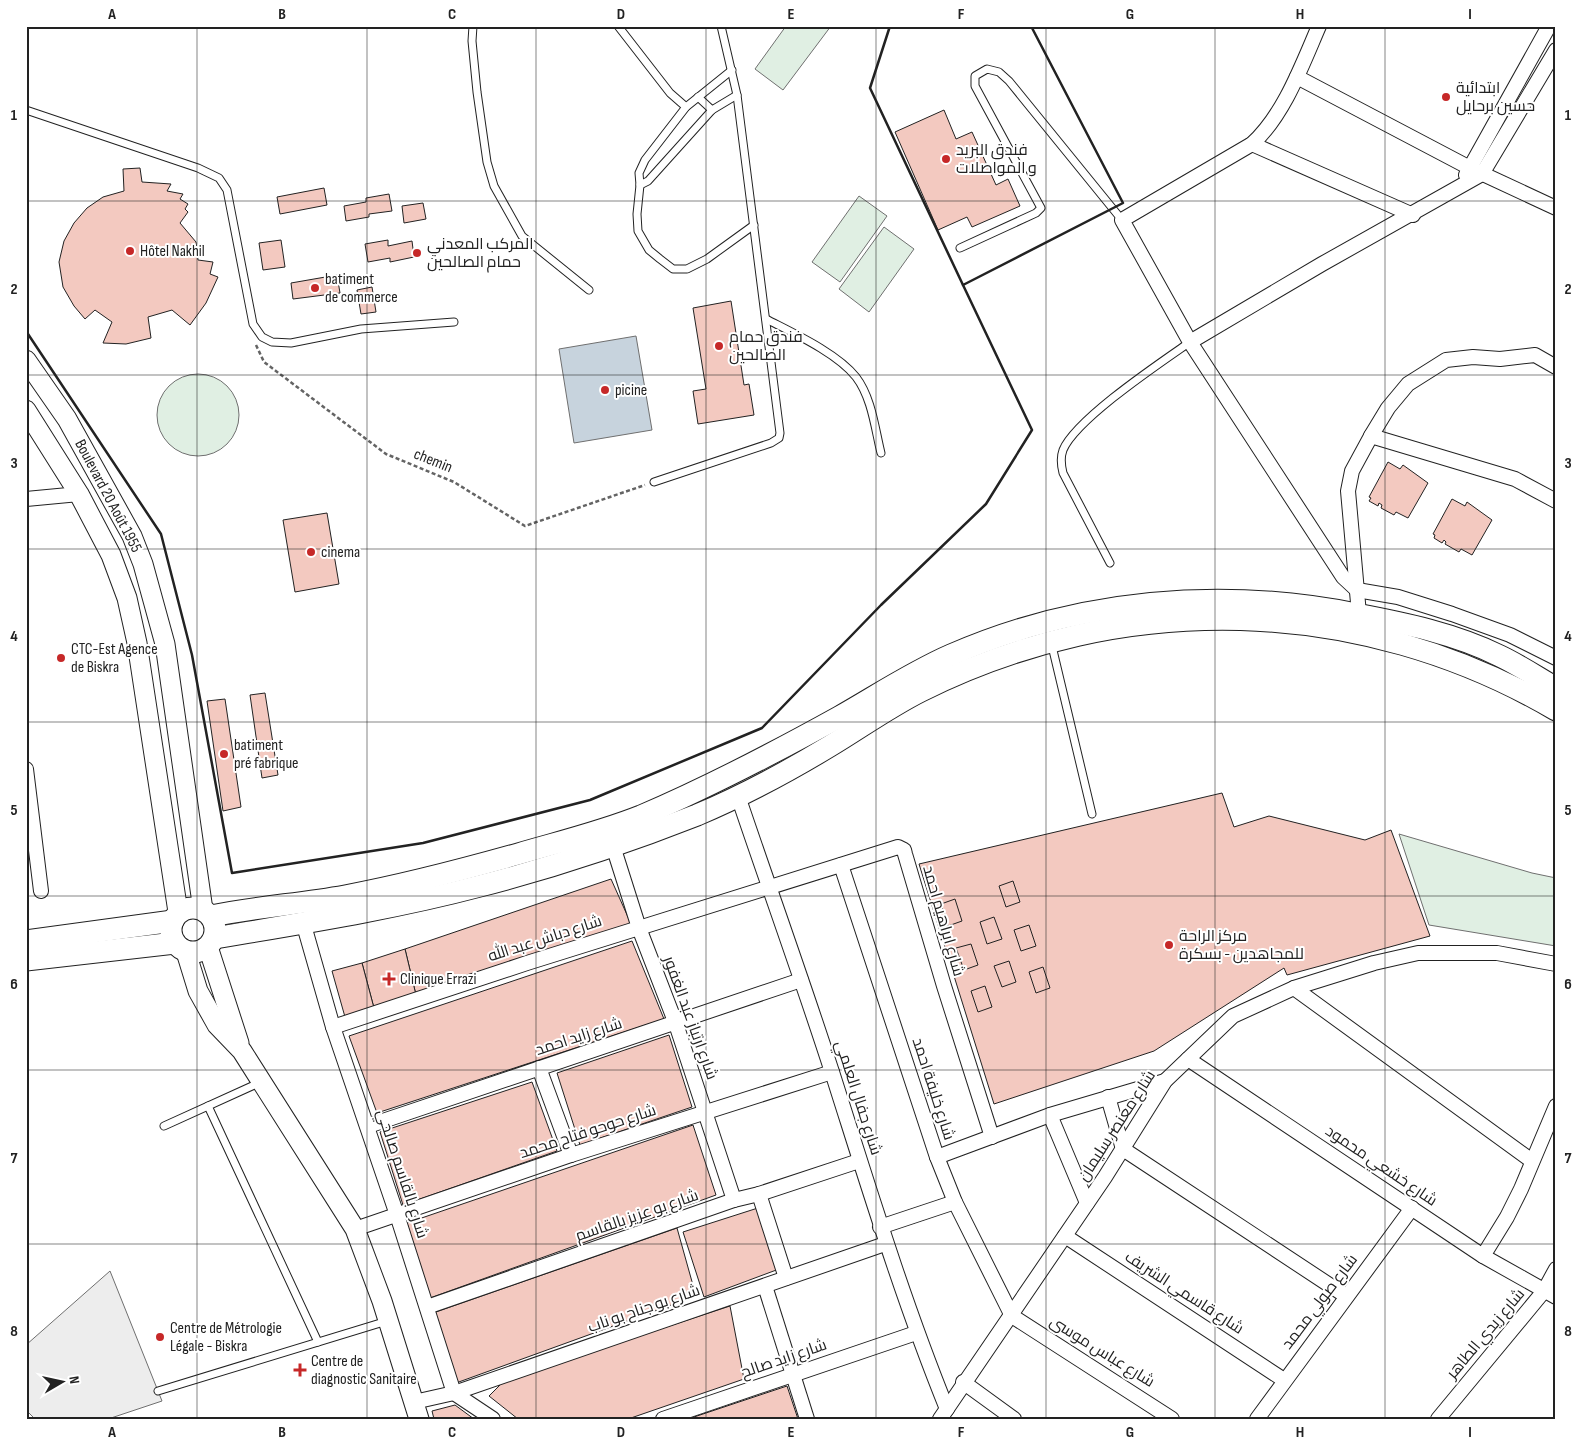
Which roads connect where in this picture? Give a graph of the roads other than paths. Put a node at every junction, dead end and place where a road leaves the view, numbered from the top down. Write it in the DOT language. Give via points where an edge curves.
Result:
graph roads {
  1 [pos="473,26"];
  2 [pos="618,26"];
  3 [pos="722,26"];
  4 [pos="1319,26"];
  5 [pos="1549,26"];
  6 [pos="1556,50"];
  7 [pos="732,70"];
  8 [pos="1297,77"];
  9 [pos="737,95"];
  10 [pos="698,97"];
  11 [pos="686,107"];
  12 [pos="26,110"];
  13 [pos="712,110"];
  14 [pos="1252,144"];
  15 [pos="1476,171"];
  16 [pos="640,184"];
  17 [pos="1556,208"];
  18 [pos="1413,215"];
  19 [pos="1122,220"];
  20 [pos="754,225"];
  21 [pos="960,248"];
  22 [pos="589,290"];
  23 [pos="766,319"];
  24 [pos="454,322"];
  25 [pos="1190,342"];
  26 [pos="26,360"];
  27 [pos="1556,368"];
  28 [pos="26,410"];
  29 [pos="1371,436"];
  30 [pos="881,453"];
  31 [pos="654,482"];
  32 [pos="79,494"];
  33 [pos="26,499"];
  34 [pos="1556,500"];
  35 [pos="1110,563"];
  36 [pos="1356,590"];
  37 [pos="1359,614"];
  38 [pos="1510,635"];
  39 [pos="1051,640"];
  40 [pos="1498,655"];
  41 [pos="1556,658"];
  42 [pos="1556,688"];
  43 [pos="1556,710"];
  44 [pos="26,769"];
  45 [pos="738,796"];
  46 [pos="1092,814"];
  47 [pos="613,846"];
  48 [pos="841,865"];
  49 [pos="769,888"];
  50 [pos="40,891"];
  51 [pos="207,913"];
  52 [pos="175,917"];
  53 [pos="303,922"];
  54 [pos="639,928"];
  55 [pos="26,940"];
  56 [pos="212,942"];
  57 [pos="181,948"];
  58 [pos="26,960"];
  59 [pos="1556,964"];
  60 [pos="801,980"];
  61 [pos="1294,988"];
  62 [pos="676,1024"];
  63 [pos="333,1027"];
  64 [pos="242,1051"];
  65 [pos="1188,1059"];
  66 [pos="539,1068"];
  67 [pos="832,1072"];
  68 [pos="1165,1081"];
  69 [pos="261,1082"];
  70 [pos="1108,1097"];
  71 [pos="208,1106"];
  72 [pos="1556,1106"];
  73 [pos="705,1113"];
  74 [pos="1050,1115"];
  75 [pos="164,1126"];
  76 [pos="368,1126"];
  77 [pos="992,1137"];
  78 [pos="1123,1149"];
  79 [pos="571,1155"];
  80 [pos="937,1157"];
  81 [pos="859,1161"];
  82 [pos="1532,1161"];
  83 [pos="759,1194"];
  84 [pos="734,1200"];
  85 [pos="955,1202"];
  86 [pos="1087,1203"];
  87 [pos="1412,1208"];
  88 [pos="397,1215"];
  89 [pos="880,1227"];
  90 [pos="355,1229"];
  91 [pos="1065,1236"];
  92 [pos="886,1244"];
  93 [pos="1483,1256"];
  94 [pos="1556,1269"];
  95 [pos="786,1278"];
  96 [pos="765,1286"];
  97 [pos="1550,1294"];
  98 [pos="1346,1296"];
  99 [pos="427,1307"];
  100 [pos="1012,1316"];
  101 [pos="388,1321"];
  102 [pos="916,1333"];
  103 [pos="318,1342"];
  104 [pos="792,1374"];
  105 [pos="1284,1380"];
  106 [pos="963,1382"];
  107 [pos="158,1391"];
  108 [pos="454,1393"];
  109 [pos="416,1411"];
  110 [pos="943,1414"];
  111 [pos="492,1419"];
  112 [pos="663,1419"];
  113 [pos="807,1419"];
  114 [pos="1014,1419"];
  115 [pos="1172,1419"];
  116 [pos="1257,1419"];
  117 [pos="1438,1419"];
  1 -- 22 [label="lane" via="477,92 487,162 494,186 522,236"];
  2 -- 11 [label="lane" via="670,93"];
  3 -- 7 [label="lane"];
  4 -- 8 [label="street"];
  5 -- 15 [label="street"];
  6 -- 15 [label="street"];
  7 -- 9 [label="lane"];
  7 -- 10 [label="lane"];
  8 -- 14 [label="street" via="1260,138"];
  8 -- 15 [label="street"];
  9 -- 13 [label="lane"];
  9 -- 20 [label="lane"];
  10 -- 11 [label="lane"];
  10 -- 13 [label="lane"];
  11 -- 16 [label="lane" via="645,160 639,173"];
  12 -- 24 [label="lane" via="219,178 227,190 253,324 267,340 291,342 361,329"];
  13 -- 16 [label="lane" via="648,181"];
  14 -- 18 [label="street"];
  14 -- 19 [label="street"];
  15 -- 17 [label="street"];
  15 -- 18 [label="street" via="1460,187"];
  16 -- 20 [label="lane" via="638,231 649,250 673,269 687,269 707,259"];
  18 -- 25 [label="street"];
  19 -- 21 [label="lane" via="1006,78 987,68 975,76 975,86 1041,208 1036,214"];
  19 -- 25 [label="street"];
  20 -- 23 [label="lane"];
  23 -- 30 [label="lane" via="824,350 856,377 870,408"];
  23 -- 31 [label="lane" via="779,438"];
  25 -- 35 [label="lane" via="1143,375 1081,426 1064,449 1061,462 1064,473"];
  25 -- 36 [label="street" via="1328,555"];
  26 -- 51 [label="street, Boulevard 20 Août 1955" via="67,420 132,536 143,564 164,644"];
  27 -- 29 [label="street" via="1535,356 1446,360 1408,384"];
  28 -- 32 [label="street, Boulevard 20 Août 1955"];
  29 -- 34 [label="street" via="1499,473"];
  29 -- 36 [label="street" via="1352,471 1348,491"];
  32 -- 33 [label="street"];
  32 -- 52 [label="street, Boulevard 20 Août 1955" via="111,555 137,643"];
  36 -- 37 [label="street"];
  36 -- 38 [label="street" via="1398,597"];
  37 -- 40 [label="main road" via="1402,623"];
  37 -- 51 [label="main road" via="1281,603 1186,600 1123,606 1035,625 984,641 922,668 744,769 638,817 569,840 414,882 342,896"];
  38 -- 40 [label="street"];
  38 -- 41 [label="street"];
  39 -- 43 [label="main road" via="1152,623 1204,619 1306,625 1368,635 1448,659 1533,696"];
  39 -- 45 [label="main road" via="993,660 920,692"];
  39 -- 46 [label="lane"];
  40 -- 42 [label="main road"];
  44 -- 50 [label="street"];
  45 -- 47 [label="main road"];
  45 -- 49 [label="street, شارع جفال العلمي"];
  47 -- 53 [label="main road" via="481,886"];
  47 -- 54 [label="street, شارع ارتباز عبد الغفور"];
  48 -- 49 [label="street, شارع ابراهيم احمد"];
  48 -- 77 [label="street, شارع ابراهيم احمد" via="894,848 904,850"];
  48 -- 80 [label="street, شارع خليفة احمد"];
  49 -- 54 [label="street, شارع دباش عبد الله"];
  49 -- 60 [label="street, شارع جفال العلمي"];
  51 -- 52 [label="main road" via="194,908"];
  51 -- 56 [label="main road" via="215,924"];
  52 -- 55 [label="main road"];
  52 -- 57 [label="main road" via="171,930"];
  53 -- 56 [label="main road"];
  53 -- 63 [label="street, شارع بالقاسم صالحي"];
  54 -- 62 [label="street, شارع ارتباز عبد الغفور"];
  54 -- 63 [label="street, شارع دباش عبد الله"];
  56 -- 57 [label="main road" via="200,952"];
  56 -- 64 [label="street"];
  57 -- 58 [label="main road"];
  57 -- 64 [label="street" via="212,1017"];
  59 -- 61 [label="street, شارع معنصر سليمان" via="1497,952 1418,953"];
  60 -- 62 [label="street, شارع زايد احمد"];
  60 -- 67 [label="street, شارع جفال العلمي"];
  61 -- 65 [label="street, شارع معنصر سليمان" via="1233,1016"];
  61 -- 82 [label="street"];
  62 -- 66 [label="street, شارع زايد احمد"];
  62 -- 73 [label="street, شارع ارتباز عبد الغفور"];
  63 -- 76 [label="street, شارع بالقاسم صالحي"];
  64 -- 69 [label="street"];
  65 -- 68 [label="street, شارع معنصر سليمان"];
  65 -- 87 [label="street, شارع خشعي محمود"];
  66 -- 76 [label="street, شارع زايد احمد"];
  66 -- 79 [label="street"];
  67 -- 73 [label="street, شارع حوحو فتاح محمد"];
  67 -- 81 [label="street, شارع جفال العلمي"];
  68 -- 70 [label="street"];
  68 -- 78 [label="street, شارع معنصر سليمان"];
  69 -- 71 [label="lane"];
  69 -- 90 [label="street"];
  70 -- 74 [label="street"];
  70 -- 78 [label="street"];
  71 -- 75 [label="lane"];
  71 -- 103 [label="lane"];
  72 -- 82 [label="street"];
  73 -- 79 [label="street, شارع حوحو فتاح محمد"];
  73 -- 84 [label="street, شارع ارتباز عبد الغفور"];
  74 -- 77 [label="street"];
  74 -- 86 [label="street"];
  76 -- 88 [label="street, شارع بالقاسم صالحي"];
  77 -- 80 [label="street"];
  78 -- 86 [label="street, شارع معنصر سليمان"];
  78 -- 98 [label="street"];
  79 -- 88 [label="street, شارع حوحو فتاح محمد"];
  80 -- 85 [label="street, شارع خليفة احمد"];
  81 -- 83 [label="street, شارع بو عزيز بالقاسم"];
  81 -- 89 [label="street, شارع جفال العلمي"];
  82 -- 93 [label="street" via="1507,1218"];
  83 -- 84 [label="street, شارع بو عزيز بالقاسم"];
  83 -- 95 [label="street"];
  84 -- 99 [label="street, شارع بو عزيز بالقاسم"];
  85 -- 89 [label="street"];
  85 -- 100 [label="street, شارع خليفة احمد"];
  86 -- 91 [label="street, شارع معنصر سليمان"];
  87 -- 93 [label="street, شارع خشعي محمود"];
  87 -- 98 [label="street, شارع صولي محمد"];
  88 -- 90 [label="street, شارع حوحو فتاح محمد"];
  88 -- 99 [label="street, شارع بالقاسم صالحي"];
  89 -- 92 [label="street, شارع جفال العلمي"];
  90 -- 101 [label="street"];
  91 -- 100 [label="street, شارع معنصر سليمان"];
  91 -- 105 [label="street, شارع قاسمي الشريف"];
  92 -- 95 [label="street, شارع بو جناح بو ناب"];
  92 -- 102 [label="street, شارع جفال العلمي"];
  93 -- 97 [label="street, شارع خشعي محمود"];
  94 -- 97 [label="street, شارع زيدي الطاهر"];
  95 -- 96 [label="street, شارع بو جناح بو ناب"];
  96 -- 104 [label="street"];
  96 -- 108 [label="street, شارع بو جناح بو ناب"];
  97 -- 117 [label="street, شارع زيدي الطاهر"];
  98 -- 105 [label="street, شارع صولي محمد"];
  99 -- 108 [label="street, شارع بالقاسم صالحي"];
  100 -- 106 [label="street, شارع معنصر سليمان"];
  100 -- 115 [label="street, شارع عباس موسى"];
  101 -- 103 [label="lane"];
  101 -- 109 [label="street"];
  102 -- 104 [label="street, شارع زايد صالح"];
  102 -- 110 [label="street, شارع جفال العلمي"];
  103 -- 107 [label="lane"];
  104 -- 112 [label="street, شارع زايد صالح"];
  104 -- 113 [label="street"];
  105 -- 116 [label="street, شارع صولي محمد"];
  106 -- 110 [label="street, شارع معنصر سليمان"];
  106 -- 114 [label="street"];
  108 -- 109 [label="street, شارع بو جناح بو ناب"];
  108 -- 111 [label="street"];
}
